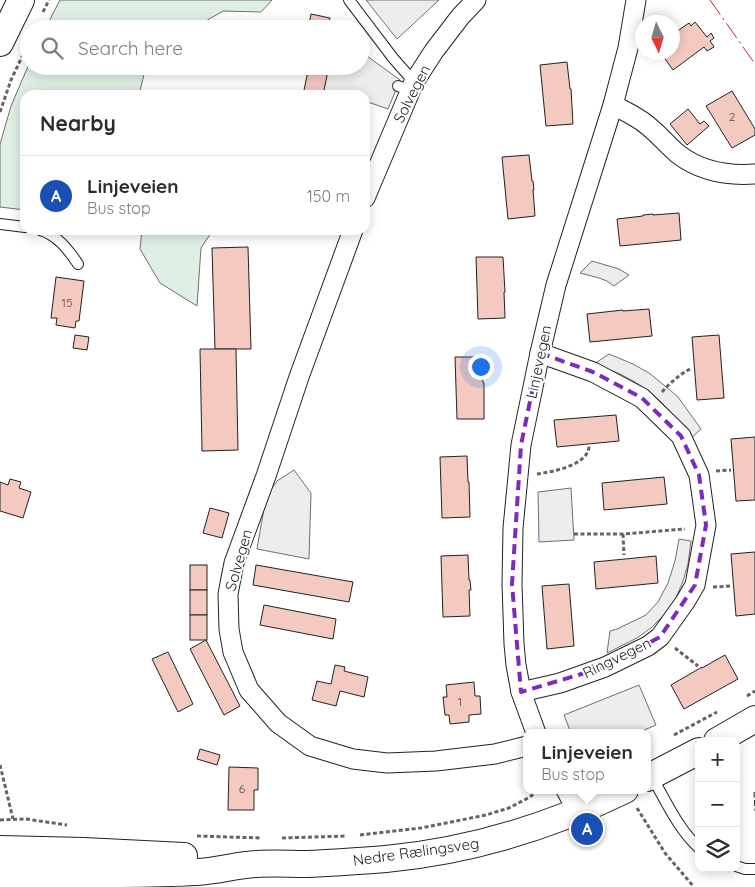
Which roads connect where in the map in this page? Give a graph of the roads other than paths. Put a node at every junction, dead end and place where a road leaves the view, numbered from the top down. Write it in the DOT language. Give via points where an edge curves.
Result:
graph roads {
  1 [pos="21,0"];
  2 [pos="349,0"];
  3 [pos="476,0"];
  4 [pos="636,0"];
  5 [pos="364,20"];
  6 [pos="370,28"];
  7 [pos="0,43"];
  8 [pos="407,86"];
  9 [pos="613,105"];
  10 [pos="755,174"];
  11 [pos="370,185"];
  12 [pos="0,224"];
  13 [pos="20,226"];
  14 [pos="51,235"];
  15 [pos="351,235"];
  16 [pos="78,264"];
  17 [pos="540,353"];
  18 [pos="521,692"];
  19 [pos="750,712"];
  20 [pos="535,729"];
  21 [pos="722,737"];
  22 [pos="523,747"];
  23 [pos="695,753"];
  24 [pos="651,776"];
  25 [pos="651,779"];
  26 [pos="630,798"];
  27 [pos="572,801"];
  28 [pos="695,845"];
  29 [pos="0,849"];
  30 [pos="256,864"];
  31 [pos="740,867"];
  32 [pos="755,869"];
  33 [pos="0,875"];
  1 -- 7 [label="main road"];
  2 -- 5 [label="lane"];
  3 -- 8 [label="street, Solvegen"];
  4 -- 9 [label="street, Linjevegen"];
  6 -- 8 [label="lane" via="393,58"];
  8 -- 11 [label="street, Solvegen"];
  9 -- 10 [label="street" via="653,129 691,163 724,173"];
  9 -- 17 [label="street, Linjevegen" via="556,285"];
  12 -- 13 [label="lane"];
  14 -- 16 [label="lane" via="68,249"];
  15 -- 22 [label="street, Solvegen" via="234,563 228,594 233,652 249,690 278,724 310,746 353,759 387,763 495,754"];
  17 -- 18 [label="street, Linjevegen" via="521,445 513,528 514,644"];
  17 -- 18 [label="street, Ringvegen" via="593,372 642,398 680,436 698,473 706,527 694,585 660,637 606,667"];
  18 -- 20 [label="street, Linjevegen"];
  19 -- 21 [label="main road"];
  23 -- 24 [label="main road"];
  25 -- 28 [label="lane"];
  26 -- 27 [label="main road, Nedre Rælingsveg"];
  27 -- 30 [label="main road, Nedre Rælingsveg" via="529,830 428,854 309,864"];
  29 -- 30 [label="main road, Nedre Rælingsveg" via="198,857"];
  30 -- 33 [label="main road, Nedre Rælingsveg" via="199,872"];
  31 -- 32 [label="lane"];
}
